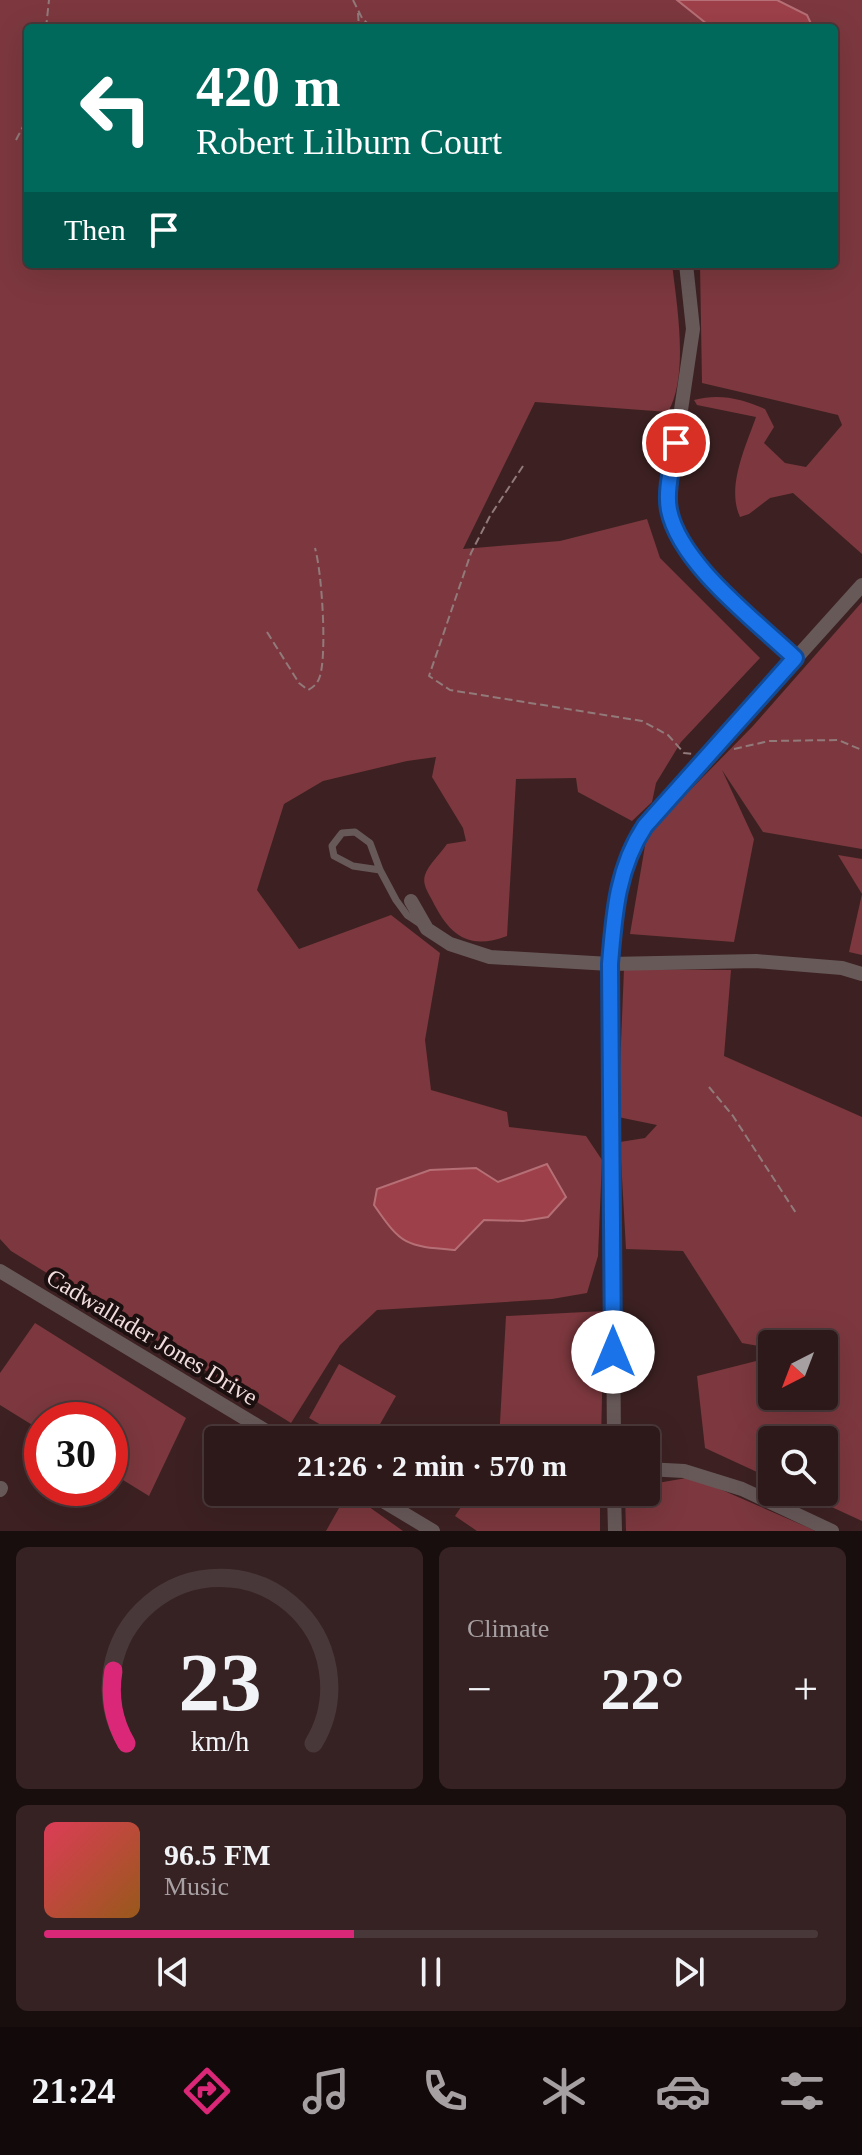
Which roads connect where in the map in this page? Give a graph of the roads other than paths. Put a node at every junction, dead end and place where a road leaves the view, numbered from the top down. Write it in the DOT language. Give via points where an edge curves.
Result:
graph roads {
  1 [pos="686,268"];
  2 [pos="862,585"];
  3 [pos="795,658"];
  4 [pos="380,870"];
  5 [pos="411,901"];
  6 [pos="427,929"];
  7 [pos="610,964"];
  8 [pos="862,974"];
  9 [pos="0,1271"];
  10 [pos="258,1426"];
  11 [pos="614,1426"];
  12 [pos="660,1470"];
  13 [pos="391,1506"];
  14 [pos="614,1506"];
  15 [pos="433,1531"];
  16 [pos="615,1531"];
  17 [pos="832,1531"];
  1 -- 3 [label="street" via="693,329 669,508 677,535 703,571"];
  2 -- 3 [label="street"];
  3 -- 7 [label="street" via="632,845 614,907"];
  4 -- 4 [label="lane" via="370,843 355,832 342,833 332,846 334,856 353,866"];
  4 -- 6 [label="lane" via="407,915"];
  5 -- 6 [label="street"];
  6 -- 7 [label="street" via="450,944 490,957"];
  7 -- 8 [label="street" via="756,961"];
  7 -- 11 [label="street"];
  9 -- 10 [label="street, Cadwallader Jones Drive"];
  12 -- 17 [label="street" via="684,1471 742,1489"];
  13 -- 15 [label="street"];
  14 -- 16 [label="street"];
}
